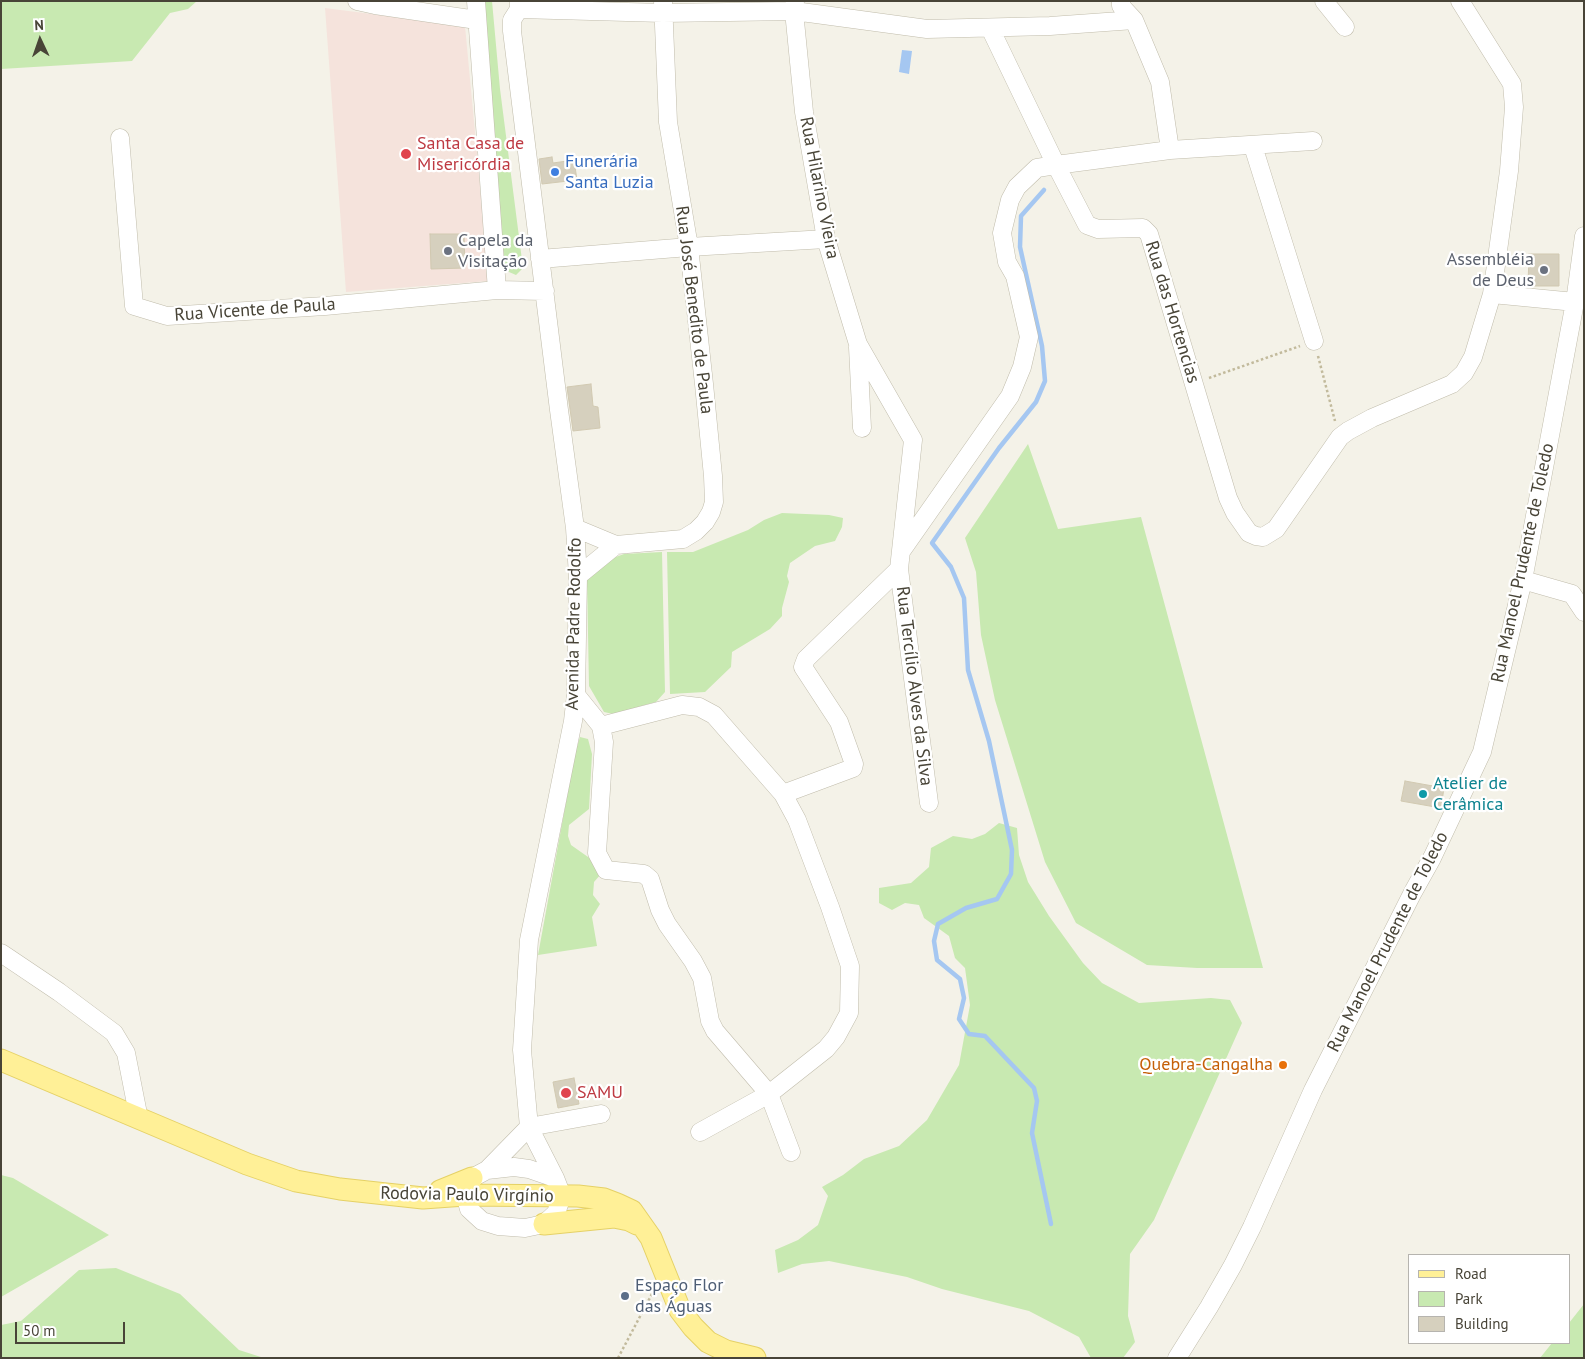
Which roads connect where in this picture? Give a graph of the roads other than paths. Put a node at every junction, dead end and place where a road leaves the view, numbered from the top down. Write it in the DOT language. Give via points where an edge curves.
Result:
graph roads {
  1 [pos="357,1"];
  2 [pos="476,1"];
  3 [pos="1121,1"];
  4 [pos="1324,1"];
  5 [pos="1460,1"];
  6 [pos="519,5"];
  7 [pos="795,6"];
  8 [pos="663,7"];
  9 [pos="477,20"];
  10 [pos="1134,20"];
  11 [pos="1345,27"];
  12 [pos="990,28"];
  13 [pos="120,138"];
  14 [pos="1313,141"];
  15 [pos="1253,146"];
  16 [pos="1170,150"];
  17 [pos="1056,165"];
  18 [pos="1584,236"];
  19 [pos="826,239"];
  20 [pos="689,248"];
  21 [pos="540,259"];
  22 [pos="497,290"];
  23 [pos="545,291"];
  24 [pos="1492,294"];
  25 [pos="1575,302"];
  26 [pos="1314,341"];
  27 [pos="858,344"];
  28 [pos="862,428"];
  29 [pos="575,528"];
  30 [pos="616,546"];
  31 [pos="900,561"];
  32 [pos="578,576"];
  33 [pos="1523,580"];
  34 [pos="1584,612"];
  35 [pos="576,695"];
  36 [pos="601,726"];
  37 [pos="783,794"];
  38 [pos="929,803"];
  39 [pos="1,953"];
  40 [pos="1,1060"];
  41 [pos="769,1094"];
  42 [pos="601,1114"];
  43 [pos="140,1119"];
  44 [pos="529,1127"];
  45 [pos="700,1132"];
  46 [pos="791,1152"];
  47 [pos="475,1181"];
  48 [pos="558,1187"];
  49 [pos="544,1224"];
  50 [pos="644,1228"];
  51 [pos="755,1358"];
  52 [pos="1177,1358"];
  1 -- 9 [label="street"];
  2 -- 9 [label="street"];
  3 -- 10 [label="street" via="1121,6"];
  4 -- 11 [label="street"];
  5 -- 24 [label="street" via="1512,84 1511,149"];
  6 -- 8 [label="street"];
  6 -- 21 [label="street, Avenida Padre Rodolfo" via="512,20 512,31"];
  7 -- 8 [label="street"];
  7 -- 12 [label="street" via="926,29"];
  7 -- 19 [label="street, Rua Hilarino Vieira" via="804,112"];
  8 -- 20 [label="street, Rua José Benedito de Paula" via="668,122"];
  9 -- 22 [label="street"];
  10 -- 12 [label="street"];
  10 -- 16 [label="street" via="1160,82"];
  12 -- 17 [label="street, Rua das Hortencias"];
  13 -- 22 [label="street, Rua Vicente de Paula" via="134,306 167,316"];
  14 -- 15 [label="street"];
  15 -- 16 [label="street"];
  15 -- 26 [label="street"];
  16 -- 17 [label="street"];
  17 -- 24 [label="street, Rua das Hortencias" via="1088,225 1098,229 1143,228 1149,234 1228,498 1234,513 1249,533 1260,537 1276,529 1340,437 1372,418 1458,380 1473,357"];
  17 -- 31 [label="street" via="1037,168 1017,186 1002,233 1029,337 1022,367 1010,396"];
  18 -- 25 [label="street, Rua Manoel Prudente de Toledo"];
  19 -- 20 [label="street"];
  19 -- 27 [label="street, Rua Hilarino Vieira"];
  20 -- 21 [label="street"];
  20 -- 30 [label="street, Rua José Benedito de Paula" via="714,502 705,522 683,539"];
  21 -- 23 [label="street, Avenida Padre Rodolfo"];
  22 -- 23 [label="street, Rua Vicente de Paula"];
  23 -- 29 [label="street, Avenida Padre Rodolfo"];
  24 -- 25 [label="street"];
  25 -- 33 [label="street, Rua Manoel Prudente de Toledo"];
  27 -- 28 [label="street"];
  27 -- 31 [label="street, Rua Hilarino Vieira" via="913,440"];
  29 -- 30 [label="street"];
  29 -- 32 [label="street, Avenida Padre Rodolfo"];
  30 -- 32 [label="street"];
  31 -- 37 [label="street" via="806,659 803,666 839,722 853,768"];
  31 -- 38 [label="street, Rua Tercílio Alves da Silva"];
  32 -- 35 [label="street, Avenida Padre Rodolfo"];
  33 -- 34 [label="street" via="1572,594"];
  33 -- 52 [label="street, Rua Manoel Prudente de Toledo" via="1482,752 1432,858 1313,1090 1233,1265"];
  35 -- 36 [label="street"];
  35 -- 44 [label="street, Avenida Padre Rodolfo" via="529,940 522,1050"];
  36 -- 37 [label="street" via="682,705 704,709 714,715"];
  36 -- 41 [label="street" via="604,742 597,853 606,870 644,874 650,879 667,924 702,978 715,1031"];
  37 -- 41 [label="street" via="797,820 850,966 849,1013 826,1049"];
  39 -- 43 [label="street" via="114,1033 126,1053"];
  40 -- 43 [label="main road, Rodovia Paulo Virgínio"];
  41 -- 45 [label="street"];
  41 -- 46 [label="street"];
  42 -- 44 [label="street"];
  43 -- 47 [label="main road, Rodovia Paulo Virgínio" via="296,1181 424,1198"];
  44 -- 47 [label="street"];
  44 -- 48 [label="street, Avenida Padre Rodolfo"];
  47 -- 48 [label="main road, Rodovia Paulo Virgínio"];
  47 -- 48 [label="street" via="514,1167 529,1170"];
  47 -- 49 [label="street" via="469,1209 482,1221 525,1228"];
  48 -- 49 [label="street" via="556,1212"];
  48 -- 50 [label="main road, Rodovia Paulo Virgínio" via="578,1196 617,1204 632,1212"];
  49 -- 50 [label="main road" via="614,1217"];
  50 -- 51 [label="main road, Rodovia Paulo Virgínio" via="680,1310 692,1327 708,1342 726,1351"];
}
